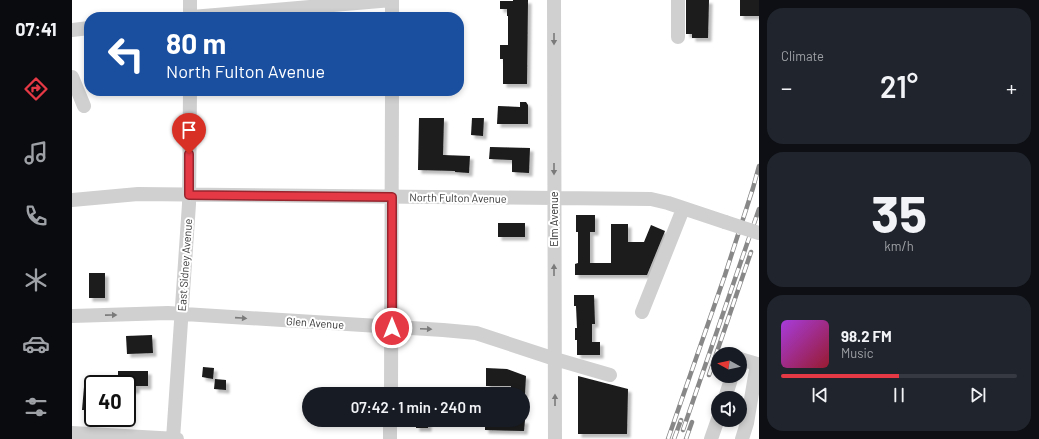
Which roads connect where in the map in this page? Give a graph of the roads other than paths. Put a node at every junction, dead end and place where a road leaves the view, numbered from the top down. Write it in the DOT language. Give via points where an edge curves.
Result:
graph roads {
  1 [pos="190,0"];
  2 [pos="392,0"];
  3 [pos="554,0"];
  4 [pos="678,0"];
  5 [pos="191,12"];
  6 [pos="250,12"];
  7 [pos="392,12"];
  8 [pos="84,29"];
  9 [pos="72,33"];
  10 [pos="678,37"];
  11 [pos="72,77"];
  12 [pos="190,96"];
  13 [pos="392,96"];
  14 [pos="84,106"];
  15 [pos="189,195"];
  16 [pos="392,197"];
  17 [pos="554,199"];
  18 [pos="72,200"];
  19 [pos="683,209"];
  20 [pos="759,233"];
  21 [pos="642,312"];
  22 [pos="181,314"];
  23 [pos="72,316"];
  24 [pos="392,328"];
  25 [pos="554,359"];
  26 [pos="747,361"];
  27 [pos="610,375"];
  28 [pos="391,387"];
  29 [pos="390,427"];
  30 [pos="715,427"];
  31 [pos="72,433"];
  32 [pos="173,439"];
  33 [pos="177,439"];
  34 [pos="390,439"];
  35 [pos="555,439"];
  36 [pos="711,439"];
  37 [pos="742,439"];
  1 -- 5 [label="street"];
  2 -- 6 [label="street"];
  2 -- 7 [label="street"];
  3 -- 17 [label="street, Elm Avenue, one-way"];
  4 -- 10 [label="street"];
  8 -- 9 [label="street"];
  11 -- 14 [label="street"];
  12 -- 15 [label="street, East Sidney Avenue"];
  13 -- 16 [label="street"];
  15 -- 16 [label="street, North Fulton Avenue"];
  15 -- 18 [label="street, North Fulton Avenue" via="138,194"];
  15 -- 22 [label="street, East Sidney Avenue"];
  16 -- 17 [label="street, North Fulton Avenue"];
  16 -- 24 [label="street"];
  17 -- 19 [label="street, North Fulton Avenue" via="651,199"];
  25 -- 17 [label="street, Elm Avenue, one-way"];
  19 -- 20 [label="street, North Fulton Avenue, bridge"];
  19 -- 21 [label="street"];
  23 -- 22 [label="street, Glen Avenue, one-way"];
  22 -- 24 [label="street, Glen Avenue, one-way"];
  22 -- 32 [label="street, East Sidney Avenue"];
  24 -- 25 [label="street, Glen Avenue, one-way" via="476,334"];
  24 -- 28 [label="street"];
  25 -- 27 [label="street, Glen Avenue"];
  35 -- 25 [label="street, Elm Avenue, one-way"];
  26 -- 37 [label="street" via="757,364"];
  29 -- 34 [label="street"];
  30 -- 36 [label="street"];
  31 -- 32 [label="street"];
  32 -- 33 [label="street"];
}
